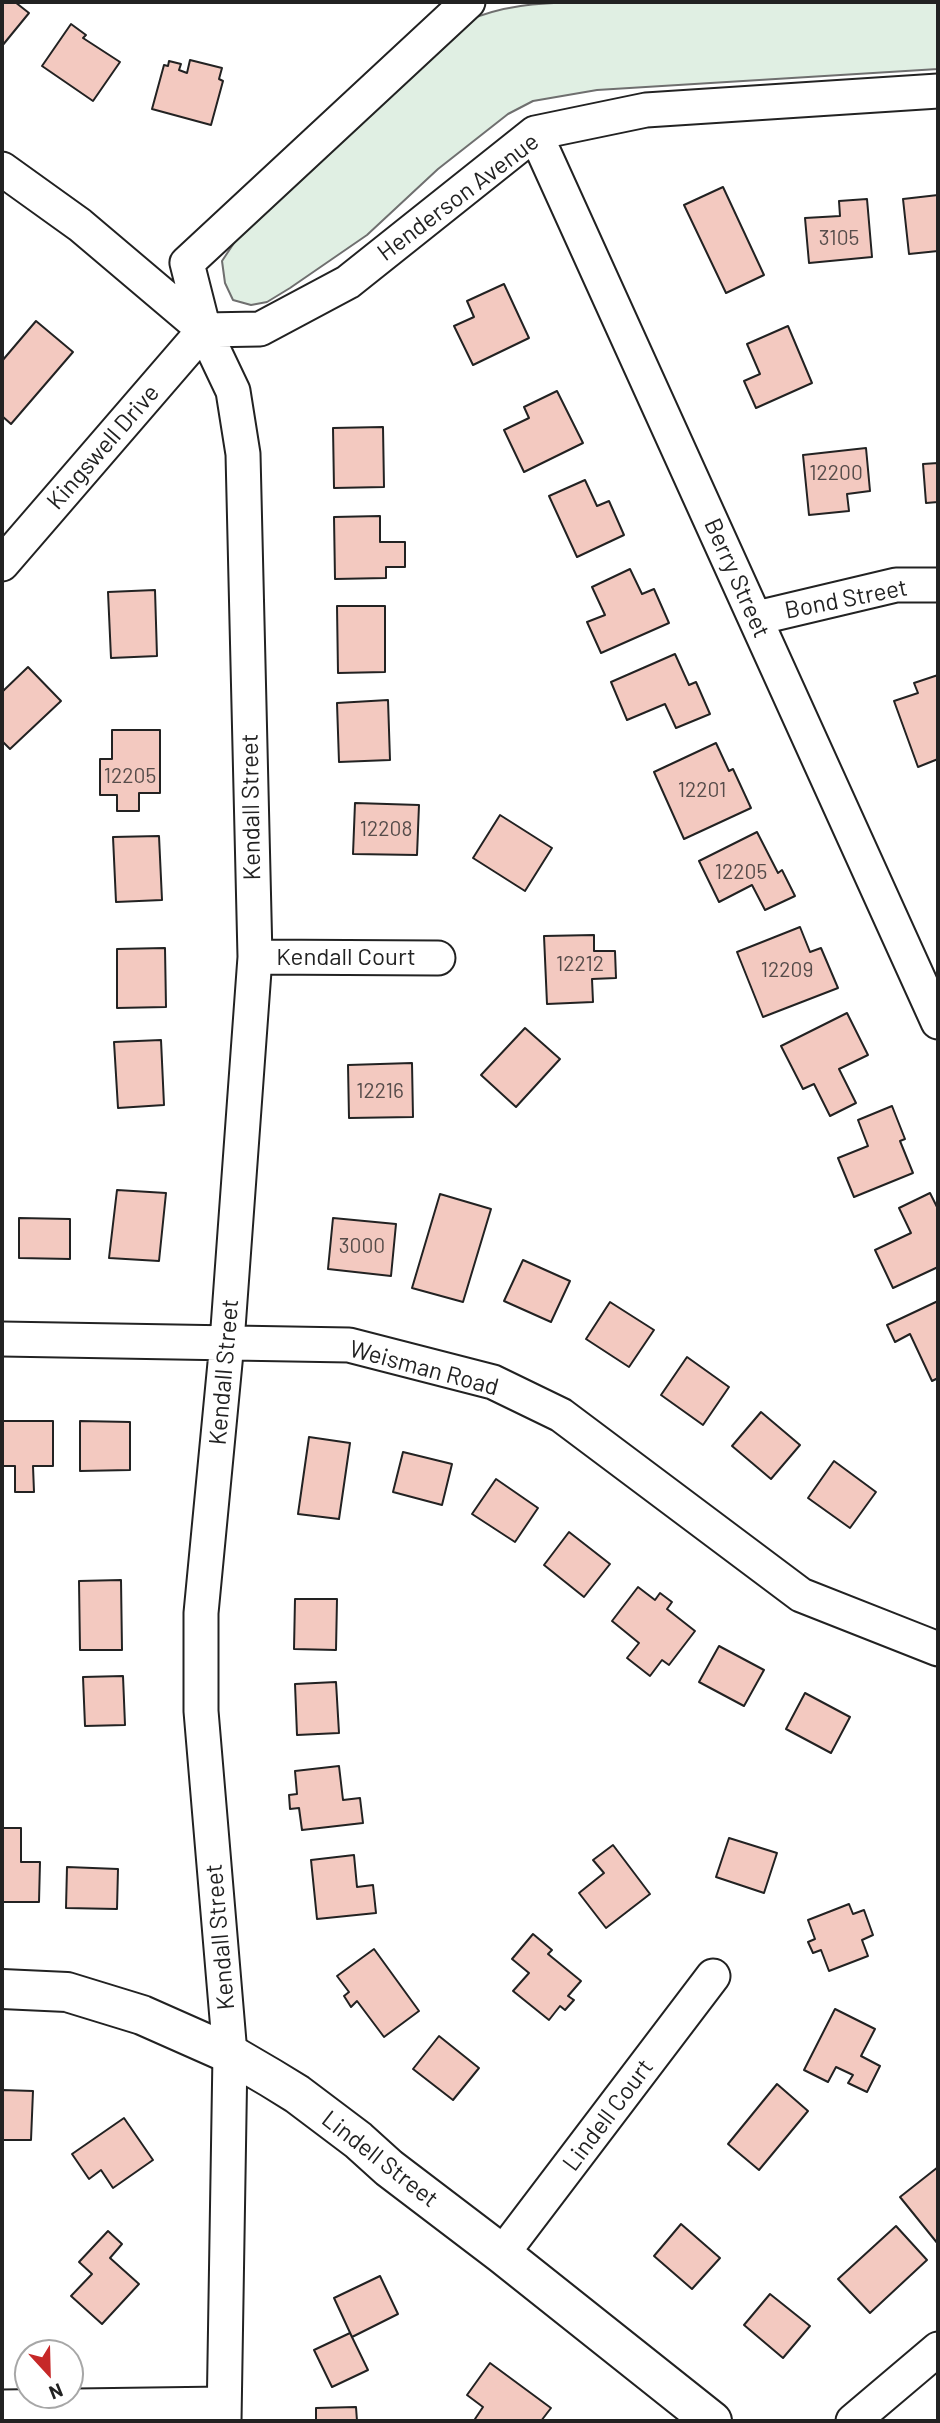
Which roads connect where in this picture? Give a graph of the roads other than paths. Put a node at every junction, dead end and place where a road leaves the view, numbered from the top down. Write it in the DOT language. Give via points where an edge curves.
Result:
graph roads {
  1 [pos="468,2"];
  2 [pos="938,91"];
  3 [pos="535,133"];
  4 [pos="2,169"];
  5 [pos="204,330"];
  6 [pos="2,564"];
  7 [pos="938,585"];
  8 [pos="754,616"];
  9 [pos="254,957"];
  10 [pos="438,958"];
  11 [pos="938,1022"];
  12 [pos="2,1339"];
  13 [pos="228,1342"];
  14 [pos="938,1649"];
  15 [pos="713,1976"];
  16 [pos="2,1989"];
  17 [pos="230,2054"];
  18 [pos="502,2254"];
  19 [pos="938,2349"];
  20 [pos="2,2407"];
  21 [pos="224,2413"];
  22 [pos="712,2421"];
  23 [pos="853,2421"];
  1 -- 5 [label="street" via="187,263"];
  2 -- 3 [label="street, Henderson Avenue" via="646,110"];
  3 -- 5 [label="street, Henderson Avenue" via="348,282 260,328"];
  3 -- 8 [label="street, Berry Street"];
  4 -- 5 [label="street" via="80,225"];
  5 -- 6 [label="street, Kingswell Drive"];
  5 -- 9 [label="street, Kendall Street" via="233,391 243,454"];
  7 -- 8 [label="street, Bond Street" via="896,585"];
  8 -- 11 [label="street, Berry Street"];
  9 -- 10 [label="street, Kendall Court"];
  9 -- 13 [label="street, Kendall Street"];
  12 -- 13 [label="street, Weisman Road"];
  13 -- 14 [label="street, Weisman Road" via="349,1345 493,1382 561,1415 801,1595"];
  13 -- 17 [label="street, Kendall Street" via="201,1613 201,1697"];
  15 -- 18 [label="street, Lindell Court"];
  16 -- 17 [label="street, Lindell Street" via="67,1992 142,2015"];
  17 -- 18 [label="street, Lindell Street" via="297,2094"];
  17 -- 21 [label="street, Kendall Street"];
  18 -- 22 [label="street, Lindell Street"];
  19 -- 23 [label="street"];
  20 -- 21 [label="street"];
}
